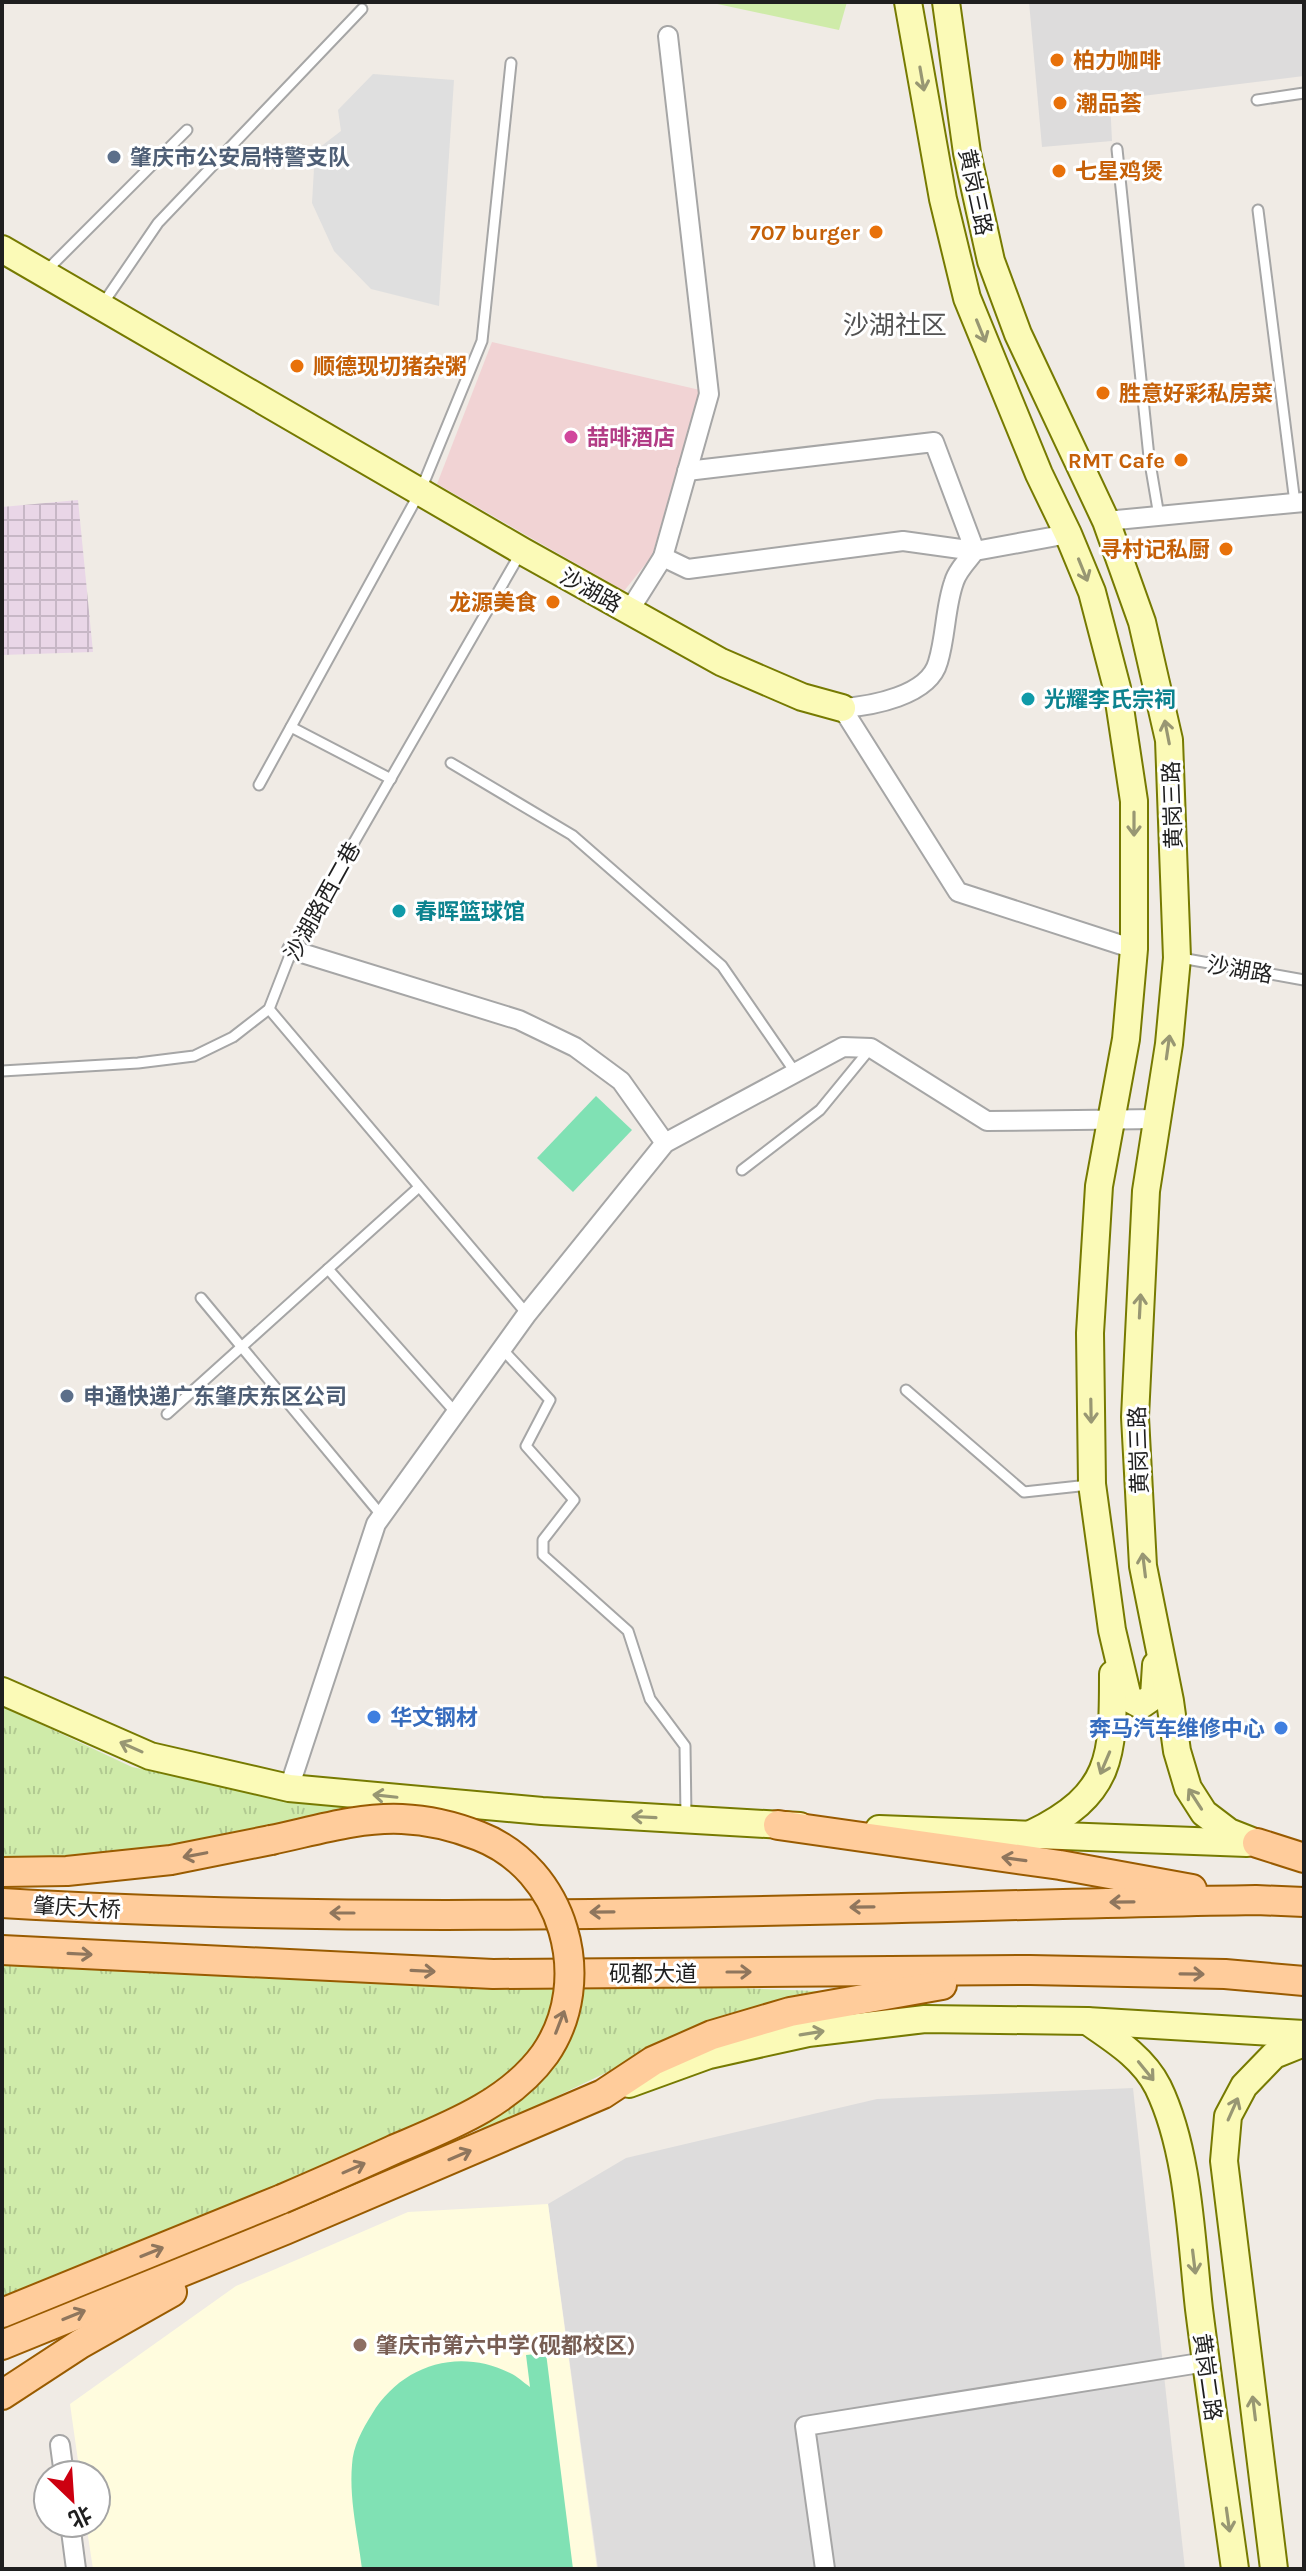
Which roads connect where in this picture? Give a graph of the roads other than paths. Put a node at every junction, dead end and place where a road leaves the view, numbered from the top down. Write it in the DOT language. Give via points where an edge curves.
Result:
graph roads {
  1 [pos="908,2"];
  2 [pos="946,2"];
  3 [pos="362,9"];
  4 [pos="668,36"];
  5 [pos="511,63"];
  6 [pos="1304,93"];
  7 [pos="1257,100"];
  8 [pos="187,130"];
  9 [pos="1117,149"];
  10 [pos="1258,210"];
  11 [pos="2,249"];
  12 [pos="44,274"];
  13 [pos="100,307"];
  14 [pos="687,471"];
  15 [pos="420,492"];
  16 [pos="1299,503"];
  17 [pos="1159,516"];
  18 [pos="1106,521"];
  19 [pos="1068,534"];
  20 [pos="522,551"];
  21 [pos="975,551"];
  22 [pos="663,557"];
  23 [pos="629,611"];
  24 [pos="842,708"];
  25 [pos="291,727"];
  26 [pos="451,763"];
  27 [pos="391,779"];
  28 [pos="259,785"];
  29 [pos="1134,949"];
  30 [pos="292,950"];
  31 [pos="1177,958"];
  32 [pos="1304,980"];
  33 [pos="269,1009"];
  34 [pos="871,1048"];
  35 [pos="2,1071"];
  36 [pos="795,1072"];
  37 [pos="1112,1119"];
  38 [pos="1157,1119"];
  39 [pos="665,1143"];
  40 [pos="742,1170"];
  41 [pos="419,1187"];
  42 [pos="328,1269"];
  43 [pos="201,1298"];
  44 [pos="527,1314"];
  45 [pos="241,1347"];
  46 [pos="502,1349"];
  47 [pos="906,1390"];
  48 [pos="456,1413"];
  49 [pos="167,1414"];
  50 [pos="1092,1484"];
  51 [pos="382,1516"];
  52 [pos="1112,1630"];
  53 [pos="1158,1642"];
  54 [pos="2,1691"];
  55 [pos="289,1788"];
  56 [pos="686,1819"];
  57 [pos="778,1825"];
  58 [pos="1030,1835"];
  59 [pos="1257,1843"];
  60 [pos="1304,1847"];
  61 [pos="1304,1858"];
  62 [pos="2,1872"];
  63 [pos="1256,1900"];
  64 [pos="1304,1902"];
  65 [pos="2,1903"];
  66 [pos="2,1950"];
  67 [pos="1030,1970"];
  68 [pos="1304,1981"];
  69 [pos="1087,2021"];
  70 [pos="1304,2034"];
  71 [pos="1304,2043"];
  72 [pos="603,2094"];
  73 [pos="1185,2185"];
  74 [pos="1225,2185"];
  75 [pos="285,2230"];
  76 [pos="2,2313"];
  77 [pos="2,2345"];
  78 [pos="1206,2362"];
  79 [pos="2,2395"];
  80 [pos="60,2445"];
  81 [pos="62,2459"];
  82 [pos="72,2539"];
  83 [pos="76,2569"];
  84 [pos="825,2569"];
  85 [pos="1235,2569"];
  86 [pos="1274,2569"];
  1 -- 19 [label="main road, 黄岗三路, one-way" via="943,199 967,298"];
  2 -- 18 [label="main road, 黄岗三路" via="967,153 991,261 1018,334"];
  3 -- 13 [label="lane" via="158,223"];
  4 -- 14 [label="street" via="709,394"];
  5 -- 15 [label="lane" via="482,341"];
  6 -- 7 [label="lane"];
  8 -- 12 [label="lane"];
  9 -- 17 [label="lane"];
  10 -- 16 [label="lane"];
  11 -- 12 [label="main road, 沙湖路"];
  12 -- 13 [label="main road, 沙湖路"];
  13 -- 15 [label="main road, 沙湖路"];
  14 -- 21 [label="street" via="934,442"];
  14 -- 22 [label="street"];
  15 -- 20 [label="main road, 沙湖路"];
  15 -- 25 [label="lane"];
  16 -- 17 [label="street"];
  17 -- 18 [label="street"];
  31 -- 18 [label="main road, 黄岗三路, one-way" via="1169,740 1142,622"];
  19 -- 21 [label="street"];
  19 -- 29 [label="main road, 黄岗三路, one-way" via="1092,592 1117,688 1134,801"];
  20 -- 23 [label="main road, 沙湖路"];
  20 -- 27 [label="lane, 沙湖路西二巷"];
  21 -- 22 [label="street" via="903,541 688,569"];
  21 -- 24 [label="street" via="954,580 938,666 929,678 898,698"];
  22 -- 23 [label="street"];
  23 -- 24 [label="main road, 沙湖路" via="721,662"];
  24 -- 29 [label="street" via="958,892"];
  25 -- 27 [label="lane"];
  25 -- 28 [label="lane"];
  26 -- 36 [label="lane" via="572,835 722,966"];
  27 -- 30 [label="lane, 沙湖路西二巷"];
  29 -- 37 [label="main road, 黄岗三路"];
  30 -- 33 [label="lane, 沙湖路西二巷"];
  30 -- 39 [label="street" via="519,1020 575,1047 621,1081"];
  31 -- 32 [label="lane, 沙湖路"];
  38 -- 31 [label="main road, 黄岗三路, one-way"];
  33 -- 35 [label="lane" via="233,1037 194,1056"];
  33 -- 41 [label="lane"];
  34 -- 36 [label="street" via="843,1047"];
  34 -- 37 [label="street" via="987,1121"];
  34 -- 40 [label="lane" via="820,1110"];
  36 -- 39 [label="street"];
  37 -- 38 [label="street"];
  37 -- 50 [label="main road, 黄岗三路, one-way" via="1099,1186 1090,1333"];
  53 -- 38 [label="main road, 黄岗三路, one-way" via="1143,1566 1135,1417 1146,1191"];
  39 -- 44 [label="street"];
  41 -- 42 [label="lane"];
  41 -- 44 [label="lane"];
  42 -- 45 [label="lane"];
  42 -- 48 [label="lane"];
  43 -- 45 [label="lane"];
  44 -- 46 [label="street"];
  45 -- 49 [label="lane"];
  45 -- 51 [label="lane"];
  46 -- 48 [label="street"];
  46 -- 56 [label="lane" via="550,1400 526,1446 574,1500 543,1540 543,1555 628,1631 650,1699 685,1746"];
  47 -- 50 [label="lane" via="1024,1492"];
  48 -- 51 [label="street"];
  50 -- 52 [label="main road, 黄岗三路"];
  51 -- 55 [label="street"];
  52 -- 53 [label="main road" via="1128,1698 1141,1705 1154,1696"];
  52 -- 58 [label="main road, one-way" via="1113,1720 1107,1765 1075,1807"];
  59 -- 53 [label="main road, one-way" via="1229,1832 1204,1813 1188,1788"];
  55 -- 54 [label="main road, one-way" via="150,1756"];
  56 -- 55 [label="main road, one-way"];
  56 -- 57 [label="main road"];
  57 -- 58 [label="main road"];
  63 -- 57 [label="main road, one-way" via="1060,1865"];
  58 -- 59 [label="main road"];
  59 -- 60 [label="main road"];
  59 -- 61 [label="main road"];
  76 -- 62 [label="main road, one-way, bridge" via="282,2199 486,2107 544,2055 560,2027 571,1964 552,1901 508,1853 481,1836 403,1819 356,1822 171,1860"];
  63 -- 64 [label="main road"];
  63 -- 65 [label="main road, 肇庆大桥, one-way" via="510,1914 153,1912"];
  66 -- 67 [label="main road, 砚都大道, one-way" via="493,1974"];
  67 -- 68 [label="main road, 砚都大道, one-way"];
  67 -- 72 [label="main road" via="790,2012 712,2035 653,2061"];
  69 -- 70 [label="main road"];
  72 -- 69 [label="main road, one-way" via="709,2055 808,2033 925,2019"];
  69 -- 73 [label="main road, 黄岗二路, one-way" via="1131,2052 1157,2084"];
  74 -- 71 [label="main road, 黄岗二路, one-way" via="1228,2116 1244,2086 1274,2055"];
  75 -- 72 [label="main road, one-way"];
  73 -- 74 [label="main road" via="1204,2173"];
  73 -- 78 [label="main road, 黄岗二路, one-way"];
  86 -- 74 [label="main road, 黄岗二路, one-way"];
  77 -- 75 [label="main road, one-way"];
  75 -- 79 [label="main road" via="80,2344"];
  78 -- 84 [label="street" via="805,2426"];
  78 -- 85 [label="main road, 黄岗二路, one-way"];
  80 -- 81 [label="street"];
  82 -- 83 [label="street"];
}
